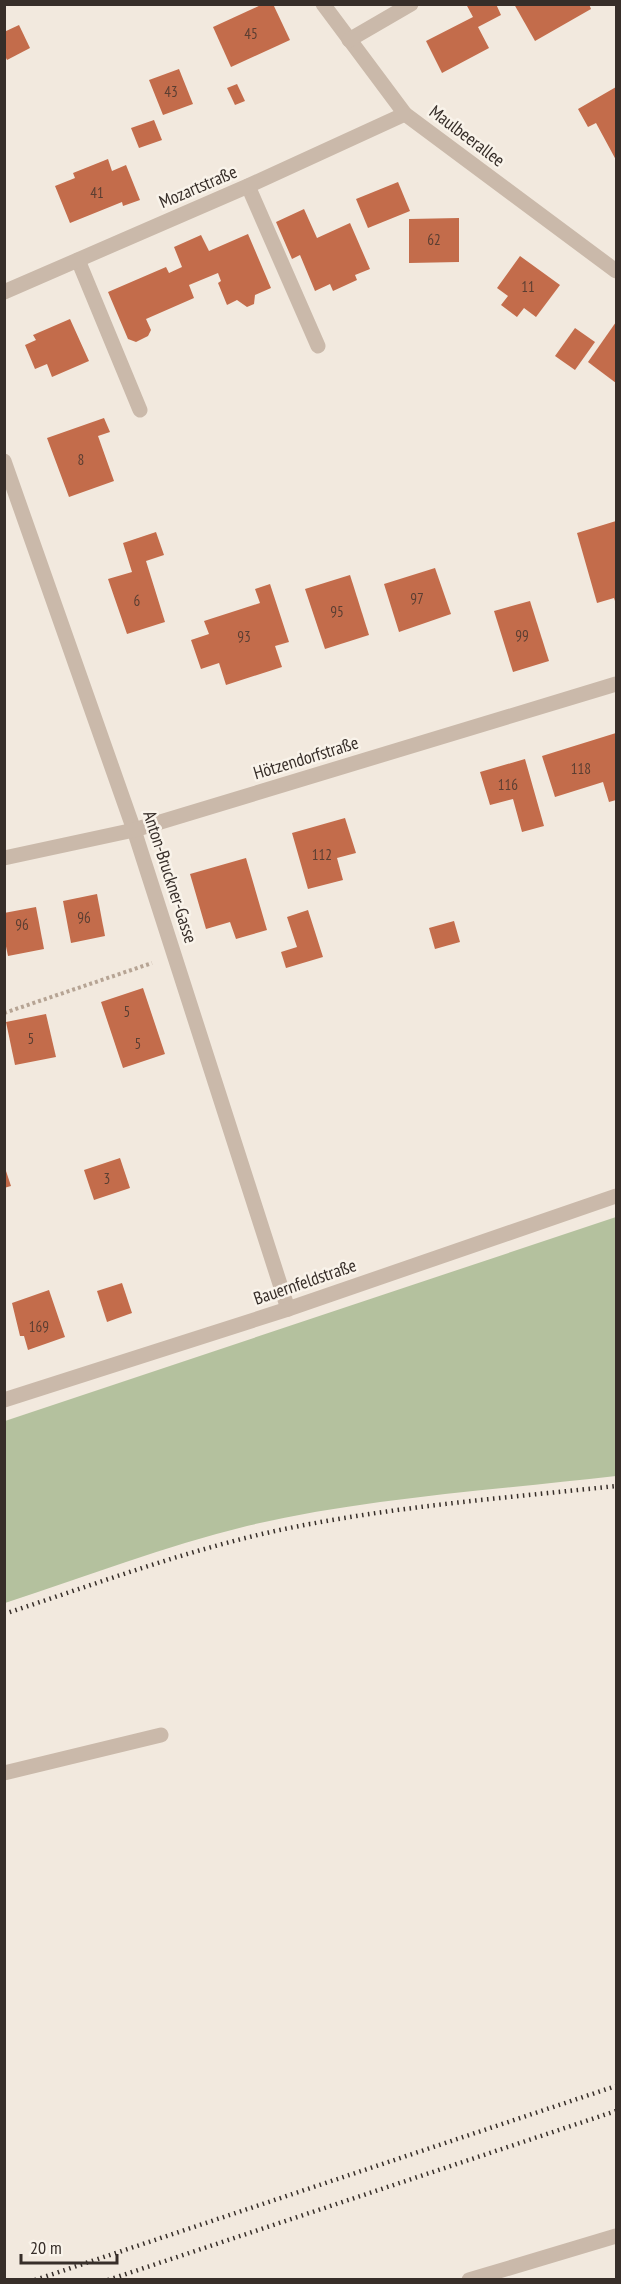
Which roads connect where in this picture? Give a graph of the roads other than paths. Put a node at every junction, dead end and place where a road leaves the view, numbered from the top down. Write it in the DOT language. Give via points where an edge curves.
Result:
graph roads {
  1 [pos="323,4"];
  2 [pos="411,4"];
  3 [pos="349,40"];
  4 [pos="405,114"];
  5 [pos="248,186"];
  6 [pos="78,260"];
  7 [pos="616,271"];
  8 [pos="4,292"];
  9 [pos="318,346"];
  10 [pos="140,410"];
  11 [pos="4,461"];
  12 [pos="616,684"];
  13 [pos="135,830"];
  14 [pos="4,858"];
  15 [pos="616,1196"];
  16 [pos="288,1309"];
  17 [pos="4,1400"];
  18 [pos="161,1735"];
  19 [pos="4,1773"];
  20 [pos="616,2236"];
  21 [pos="469,2280"];
  1 -- 3 [label="street, Maulbeerallee"];
  2 -- 3 [label="street"];
  3 -- 4 [label="street, Maulbeerallee"];
  4 -- 5 [label="street, Mozartstraße"];
  4 -- 7 [label="street, Maulbeerallee"];
  5 -- 6 [label="street, Mozartstraße"];
  5 -- 9 [label="street"];
  6 -- 8 [label="street, Mozartstraße"];
  6 -- 10 [label="street"];
  11 -- 13 [label="street, Anton-Bruckner-Gasse"];
  12 -- 13 [label="street, Hötzendorfstraße"];
  13 -- 14 [label="street, Hötzendorfstraße"];
  13 -- 16 [label="street, Anton-Bruckner-Gasse"];
  15 -- 16 [label="street, Bauernfeldstraße"];
  16 -- 17 [label="street, Bauernfeldstraße"];
  18 -- 19 [label="street"];
  20 -- 21 [label="street"];
}
